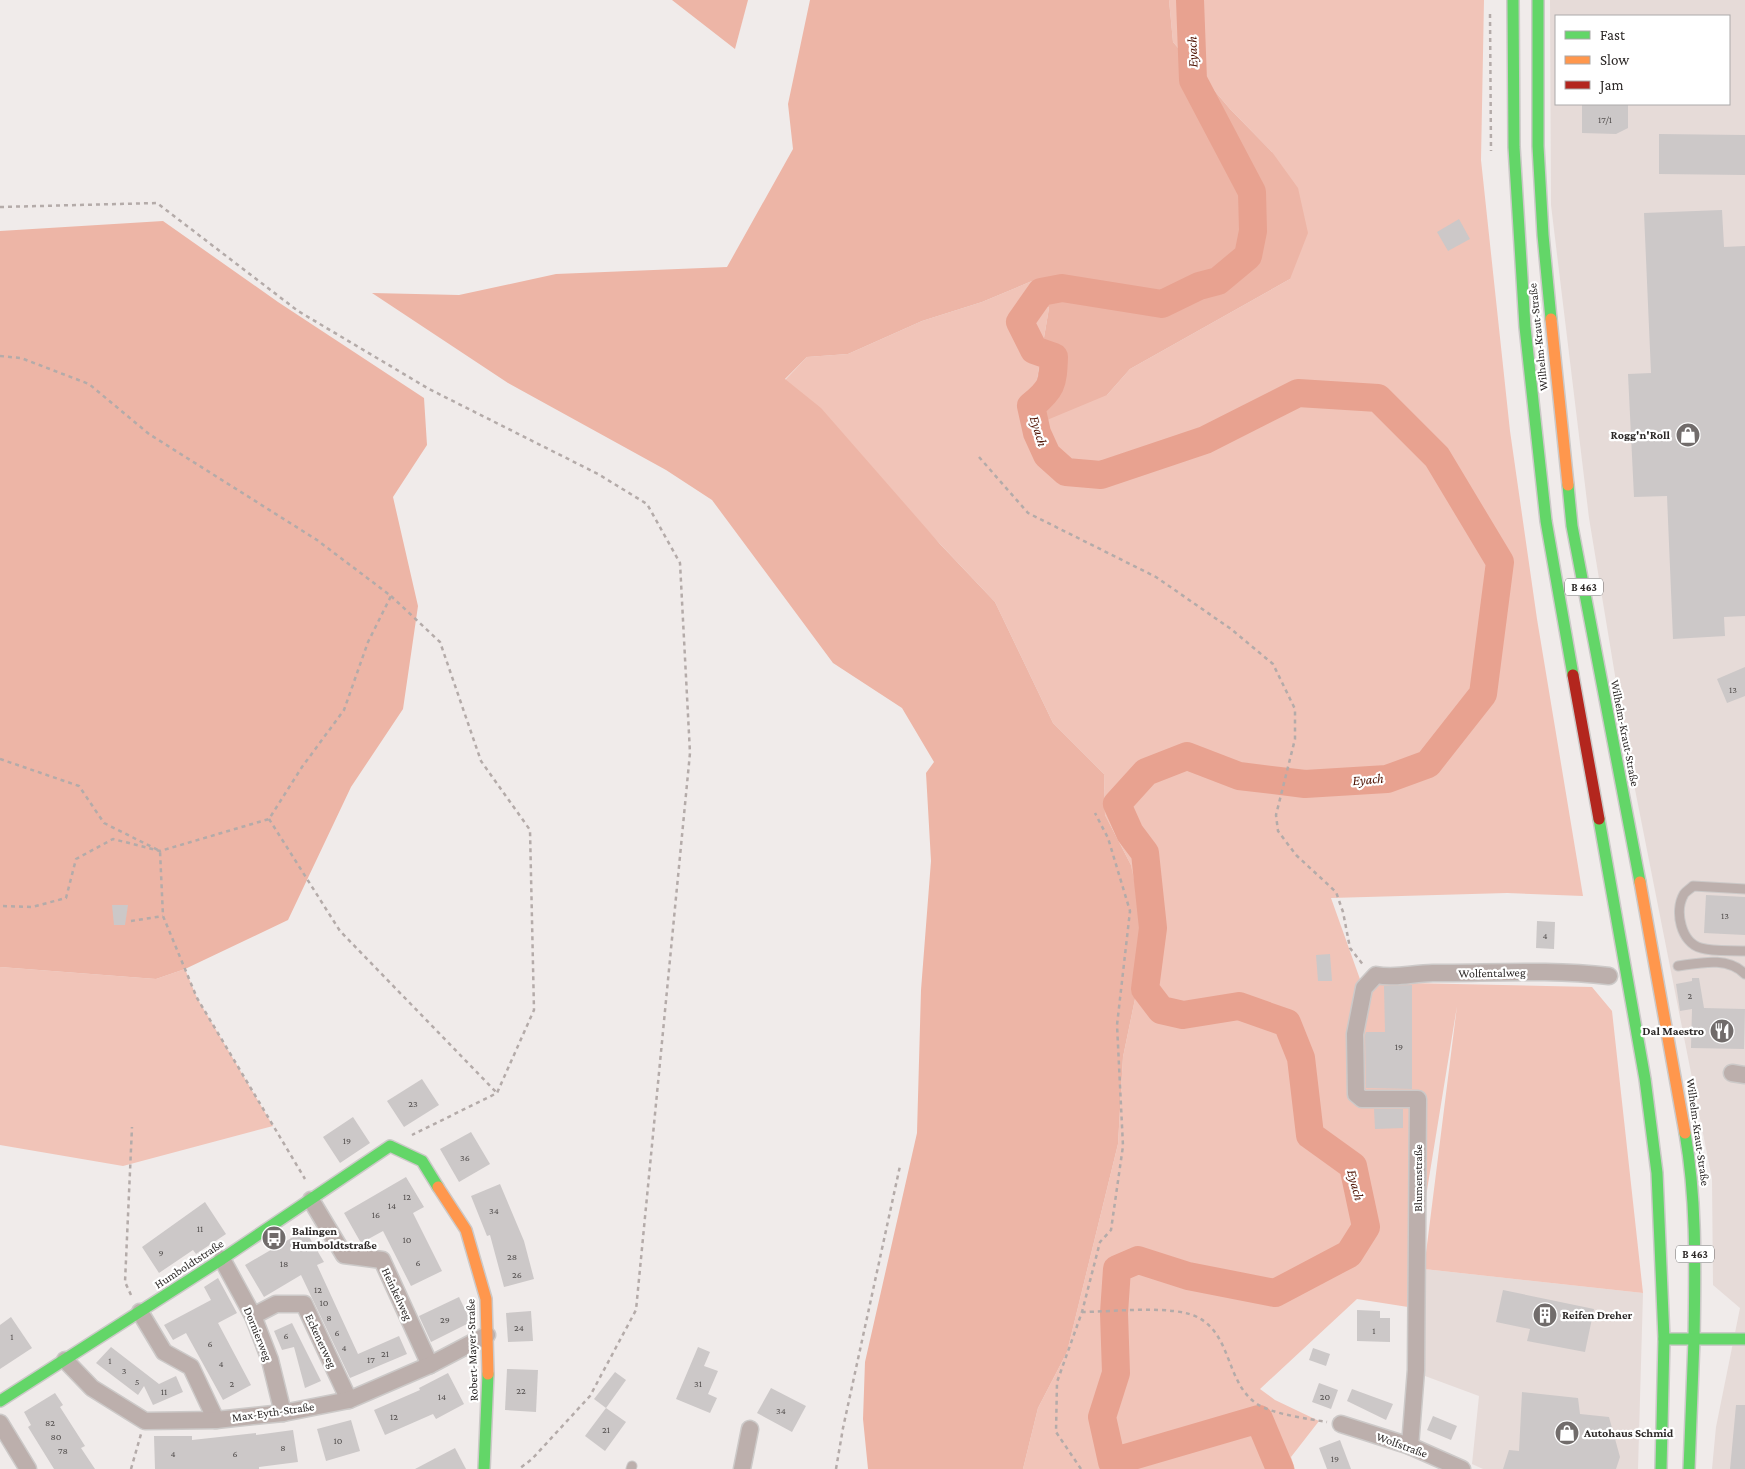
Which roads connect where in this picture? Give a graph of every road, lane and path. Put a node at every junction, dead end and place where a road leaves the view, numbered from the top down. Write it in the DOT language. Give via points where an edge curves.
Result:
graph roads {
  1 [pos="1513,0"];
  2 [pos="1538,0"];
  3 [pos="0,208"];
  4 [pos="0,356"];
  5 [pos="979,457"];
  6 [pos="392,596"];
  7 [pos="0,759"];
  8 [pos="1095,813"];
  9 [pos="269,819"];
  10 [pos="160,851"];
  11 [pos="1745,889"];
  12 [pos="0,906"];
  13 [pos="164,916"];
  14 [pos="131,921"];
  15 [pos="1745,951"];
  16 [pos="1678,966"];
  17 [pos="1745,974"];
  18 [pos="1376,975"];
  19 [pos="1609,976"];
  20 [pos="496,1093"];
  21 [pos="132,1126"];
  22 [pos="390,1146"];
  23 [pos="900,1166"];
  24 [pos="313,1198"];
  25 [pos="222,1259"];
  26 [pos="140,1312"];
  27 [pos="1082,1312"];
  28 [pos="253,1316"];
  29 [pos="488,1335"];
  30 [pos="1664,1339"];
  31 [pos="1745,1339"];
  32 [pos="1694,1340"];
  33 [pos="65,1360"];
  34 [pos="430,1365"];
  35 [pos="348,1400"];
  36 [pos="0,1402"];
  37 [pos="283,1413"];
  38 [pos="216,1420"];
  39 [pos="145,1421"];
  40 [pos="0,1423"];
  41 [pos="1341,1424"];
  42 [pos="750,1429"];
  43 [pos="1410,1446"];
  44 [pos="28,1469"];
  45 [pos="131,1469"];
  46 [pos="484,1469"];
  47 [pos="519,1469"];
  48 [pos="742,1469"];
  49 [pos="836,1469"];
  50 [pos="1081,1469"];
  51 [pos="1462,1469"];
  52 [pos="1662,1469"];
  53 [pos="1689,1469"];
  1 -- 30 [label="main road, Wilhelm-Kraut-Straße / B 463" via="1518,234 1545,511 1645,1079 1657,1173"];
  2 -- 32 [label="main road, Wilhelm-Kraut-Straße / B 463" via="1538,146 1543,235 1572,526 1668,1029 1691,1168 1695,1244"];
  3 -- 47 [label="path" via="157,203 306,316 428,389 598,474 648,504 680,563 690,753 636,1310 590,1396"];
  4 -- 6 [label="path" via="21,358 89,384 149,434 317,540"];
  5 -- 18 [label="path" via="1028,513 1156,577 1231,629 1273,664 1295,709 1295,739 1290,767 1278,799 1278,831 1296,855 1336,892 1350,948 1362,965"];
  6 -- 9 [label="path" via="368,642 344,710"];
  6 -- 20 [label="path" via="440,642 481,761 530,830 534,1010"];
  7 -- 10 [label="path" via="79,786 104,824"];
  8 -- 27 [label="path" via="1108,838 1130,911 1118,1025 1123,1146 1111,1230 1100,1242"];
  9 -- 10 [label="path"];
  9 -- 20 [label="path" via="340,931"];
  10 -- 12 [label="path" via="113,839 76,859 66,898 32,907"];
  10 -- 13 [label="path"];
  11 -- 15 [label="lane" via="1693,886 1684,894 1680,905 1680,922 1687,939 1700,948"];
  13 -- 14 [label="path"];
  13 -- 24 [label="path" via="197,998"];
  16 -- 17 [label="lane" via="1713,961 1741,969"];
  18 -- 19 [label="street, Wolfentalweg" via="1392,978 1418,974 1574,972"];
  18 -- 43 [label="street, Blumenstraße" via="1364,988 1355,1034 1356,1094 1362,1099 1418,1099 1416,1365"];
  20 -- 22 [label="path"];
  21 -- 26 [label="path" via="125,1282"];
  22 -- 24 [label="main road, Humboldtstraße"];
  22 -- 29 [label="main road, Robert-Mayer-Straße" via="422,1160 466,1230 486,1299"];
  23 -- 49 [label="path" via="842,1428"];
  24 -- 25 [label="main road, Humboldtstraße"];
  24 -- 34 [label="street, Heinkelweg" via="344,1255 382,1260"];
  25 -- 26 [label="main road, Humboldtstraße"];
  25 -- 28 [label="street, Dornierweg"];
  26 -- 33 [label="main road, Humboldtstraße"];
  26 -- 38 [label="street" via="164,1352 192,1367"];
  27 -- 41 [label="path" via="1174,1311 1198,1317 1216,1330 1240,1386 1257,1404 1296,1417"];
  27 -- 50 [label="path" via="1057,1382 1056,1432"];
  28 -- 35 [label="street, Eckenerweg" via="276,1304 304,1304"];
  28 -- 37 [label="street, Dornierweg" via="270,1360"];
  29 -- 34 [label="street, Max-Eyth-Straße"];
  29 -- 46 [label="main road, Robert-Mayer-Straße"];
  30 -- 32 [label="main road"];
  30 -- 52 [label="main road, Wilhelm-Kraut-Straße / B 463"];
  31 -- 32 [label="main road"];
  32 -- 53 [label="main road, Wilhelm-Kraut-Straße"];
  33 -- 36 [label="main road, Humboldtstraße"];
  33 -- 39 [label="street" via="92,1388"];
  34 -- 35 [label="street, Max-Eyth-Straße"];
  35 -- 37 [label="street, Max-Eyth-Straße"];
  37 -- 38 [label="street, Max-Eyth-Straße"];
  38 -- 39 [label="street, Max-Eyth-Straße"];
  39 -- 45 [label="path"];
  40 -- 44 [label="street"];
  41 -- 43 [label="street, Wolfstraße"];
  42 -- 48 [label="street"];
  43 -- 51 [label="street, Wolfstraße"];
}
